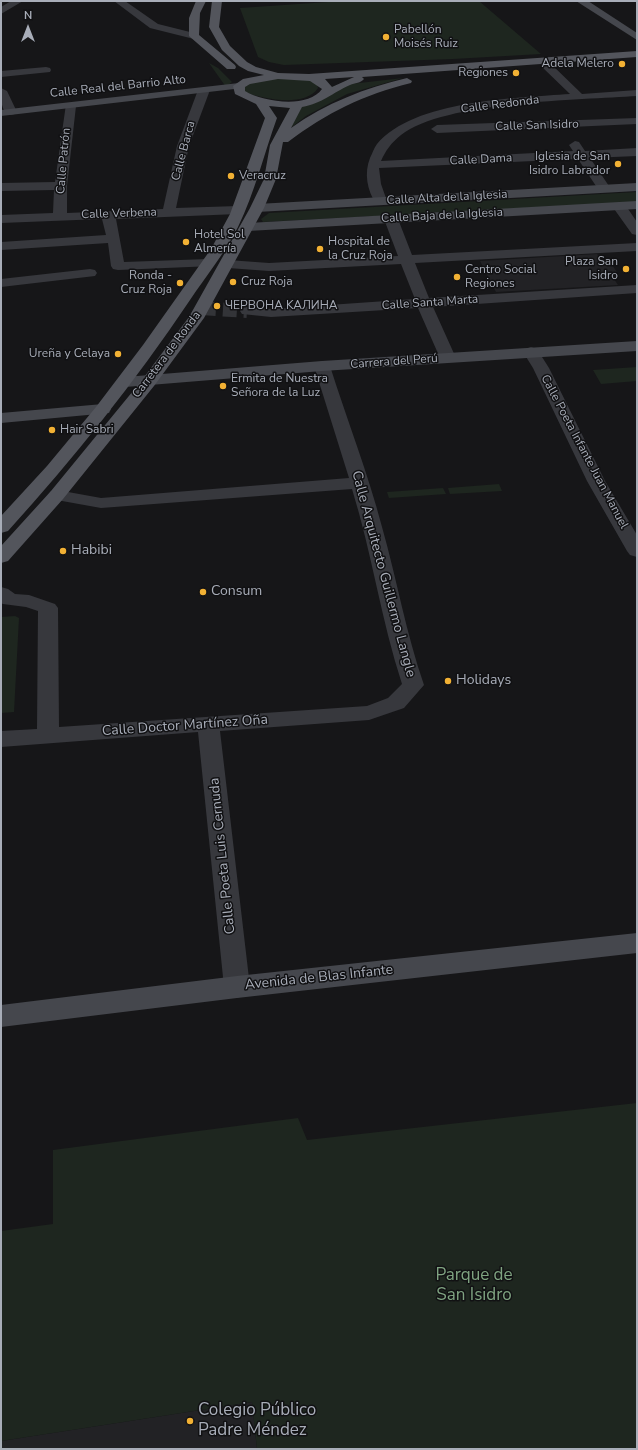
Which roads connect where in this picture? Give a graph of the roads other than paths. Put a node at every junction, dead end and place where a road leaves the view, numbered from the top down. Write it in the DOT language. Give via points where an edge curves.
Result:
graph roads {
  1 [pos="18,1"];
  2 [pos="119,1"];
  3 [pos="201,1"];
  4 [pos="217,1"];
  5 [pos="581,1"];
  6 [pos="1,11"];
  7 [pos="194,36"];
  8 [pos="637,37"];
  9 [pos="637,54"];
  10 [pos="637,59"];
  11 [pos="546,65"];
  12 [pos="46,70"];
  13 [pos="475,70"];
  14 [pos="1,74"];
  15 [pos="278,76"];
  16 [pos="310,77"];
  17 [pos="243,84"];
  18 [pos="204,90"];
  19 [pos="1,91"];
  20 [pos="637,92"];
  21 [pos="327,94"];
  22 [pos="579,97"];
  23 [pos="544,100"];
  24 [pos="261,103"];
  25 [pos="298,104"];
  26 [pos="70,106"];
  27 [pos="3,112"];
  28 [pos="637,121"];
  29 [pos="416,123"];
  30 [pos="561,125"];
  31 [pos="276,145"];
  32 [pos="637,152"];
  33 [pos="583,155"];
  34 [pos="373,165"];
  35 [pos="61,186"];
  36 [pos="1,187"];
  37 [pos="637,187"];
  38 [pos="605,189"];
  39 [pos="381,201"];
  40 [pos="637,205"];
  41 [pos="619,206"];
  42 [pos="257,208"];
  43 [pos="238,210"];
  44 [pos="169,212"];
  45 [pos="108,215"];
  46 [pos="60,216"];
  47 [pos="1,218"];
  48 [pos="391,219"];
  49 [pos="248,226"];
  50 [pos="637,231"];
  51 [pos="114,238"];
  52 [pos="637,247"];
  53 [pos="2,249"];
  54 [pos="407,259"];
  55 [pos="208,263"];
  56 [pos="228,264"];
  57 [pos="90,273"];
  58 [pos="1,284"];
  59 [pos="637,289"];
  60 [pos="424,304"];
  61 [pos="247,311"];
  62 [pos="637,346"];
  63 [pos="531,352"];
  64 [pos="448,358"];
  65 [pos="322,366"];
  66 [pos="150,380"];
  67 [pos="125,382"];
  68 [pos="103,409"];
  69 [pos="1,418"];
  70 [pos="360,483"];
  71 [pos="57,495"];
  72 [pos="1,527"];
  73 [pos="637,551"];
  74 [pos="1,557"];
  75 [pos="1,593"];
  76 [pos="369,713"];
  77 [pos="208,725"];
  78 [pos="48,736"];
  79 [pos="1,739"];
  80 [pos="637,943"];
  81 [pos="237,987"];
  82 [pos="1,1016"];
  1 -- 6 [label="street"];
  2 -- 7 [label="street" via="154,26"];
  3 -- 7 [label="main road" via="196,7 193,21"];
  4 -- 15 [label="main road" via="214,27 226,48 247,66"];
  5 -- 8 [label="street"];
  7 -- 17 [label="main road"];
  9 -- 16 [label="main road"];
  10 -- 11 [label="main road"];
  11 -- 13 [label="main road"];
  11 -- 22 [label="street"];
  12 -- 14 [label="street"];
  13 -- 21 [label="main road" via="362,79 346,83"];
  13 -- 31 [label="main road" via="392,84 350,98 324,110"];
  15 -- 16 [label="main road"];
  15 -- 17 [label="main road"];
  16 -- 21 [label="main road" via="326,84"];
  17 -- 18 [label="street, Calle Real del Barrio Alto"];
  17 -- 24 [label="main road" via="239,92"];
  18 -- 26 [label="street, Calle Real del Barrio Alto"];
  18 -- 44 [label="street, Calle Barca" via="183,146"];
  19 -- 27 [label="street"];
  20 -- 22 [label="street, Calle Redonda"];
  21 -- 25 [label="main road" via="322,99"];
  22 -- 23 [label="street, Calle Redonda"];
  23 -- 29 [label="street, Calle Redonda" via="459,109"];
  23 -- 30 [label="street"];
  24 -- 25 [label="main road"];
  24 -- 43 [label="main road, Carretera de Ronda" via="271,118"];
  25 -- 31 [label="main road, Carretera de Ronda"];
  26 -- 27 [label="street, Calle Real del Barrio Alto"];
  26 -- 35 [label="street, Calle Patrón"];
  28 -- 30 [label="street, Calle San Isidro"];
  29 -- 30 [label="street, Calle San Isidro" via="433,128"];
  29 -- 34 [label="street, Calle Redonda" via="401,130 384,144"];
  30 -- 33 [label="street"];
  31 -- 42 [label="main road, Carretera de Ronda" via="270,178"];
  32 -- 33 [label="street, Calle Dama"];
  33 -- 34 [label="street, Calle Dama"];
  33 -- 38 [label="street"];
  34 -- 39 [label="street" via="373,179"];
  35 -- 36 [label="street"];
  35 -- 46 [label="street, Calle Patrón"];
  37 -- 38 [label="street, Calle Alta de la Iglesia"];
  38 -- 39 [label="street, Calle Alta de la Iglesia"];
  39 -- 42 [label="street, Calle Alta de la Iglesia"];
  40 -- 41 [label="street, Calle Baja de la Iglesia"];
  41 -- 48 [label="street, Calle Baja de la Iglesia"];
  41 -- 50 [label="street"];
  42 -- 49 [label="main road, Carretera de Ronda"];
  43 -- 44 [label="street, Calle Verbena"];
  43 -- 55 [label="main road, Carretera de Ronda" via="231,227"];
  44 -- 45 [label="street, Calle Verbena"];
  45 -- 46 [label="street, Calle Verbena"];
  45 -- 51 [label="street"];
  46 -- 47 [label="street, Calle Verbena"];
  48 -- 49 [label="street, Calle Baja de la Iglesia"];
  48 -- 54 [label="street"];
  49 -- 56 [label="main road, Carretera de Ronda"];
  51 -- 53 [label="street"];
  51 -- 55 [label="street" via="118,266"];
  52 -- 54 [label="street"];
  54 -- 56 [label="street" via="269,267"];
  54 -- 60 [label="street"];
  55 -- 67 [label="main road, Carretera de Ronda"];
  56 -- 66 [label="main road, Carretera de Ronda" via="196,318"];
  57 -- 58 [label="street"];
  59 -- 60 [label="street, Calle Santa Marta"];
  60 -- 61 [label="street, Calle Santa Marta" via="271,313"];
  60 -- 64 [label="street"];
  62 -- 63 [label="street, Carrera del Perú"];
  63 -- 64 [label="street, Carrera del Perú"];
  63 -- 73 [label="street, Calle Poeta Infante Juan Manuel" via="596,481"];
  64 -- 65 [label="street, Carrera del Perú"];
  65 -- 66 [label="street, Carrera del Perú"];
  65 -- 70 [label="street, Calle Arquitecto Guillermo Langle"];
  66 -- 67 [label="street, Carrera del Perú"];
  66 -- 71 [label="main road, Carretera de Ronda"];
  67 -- 68 [label="main road, Carretera de Ronda"];
  68 -- 69 [label="street"];
  68 -- 72 [label="main road, Carretera de Ronda"];
  70 -- 71 [label="street" via="101,503"];
  70 -- 76 [label="street, Calle Arquitecto Guillermo Langle" via="413,685 396,703"];
  71 -- 74 [label="main road, Carretera de Ronda"];
  75 -- 78 [label="street" via="10,600 30,601 48,608"];
  76 -- 77 [label="street, Calle Doctor Martínez Oña"];
  77 -- 78 [label="street, Calle Doctor Martínez Oña"];
  77 -- 81 [label="street, Calle Poeta Luis Cernuda"];
  78 -- 79 [label="street, Calle Doctor Martínez Oña"];
  80 -- 81 [label="street, Avenida de Blas Infante"];
  81 -- 82 [label="street, Avenida de Blas Infante"];
}
